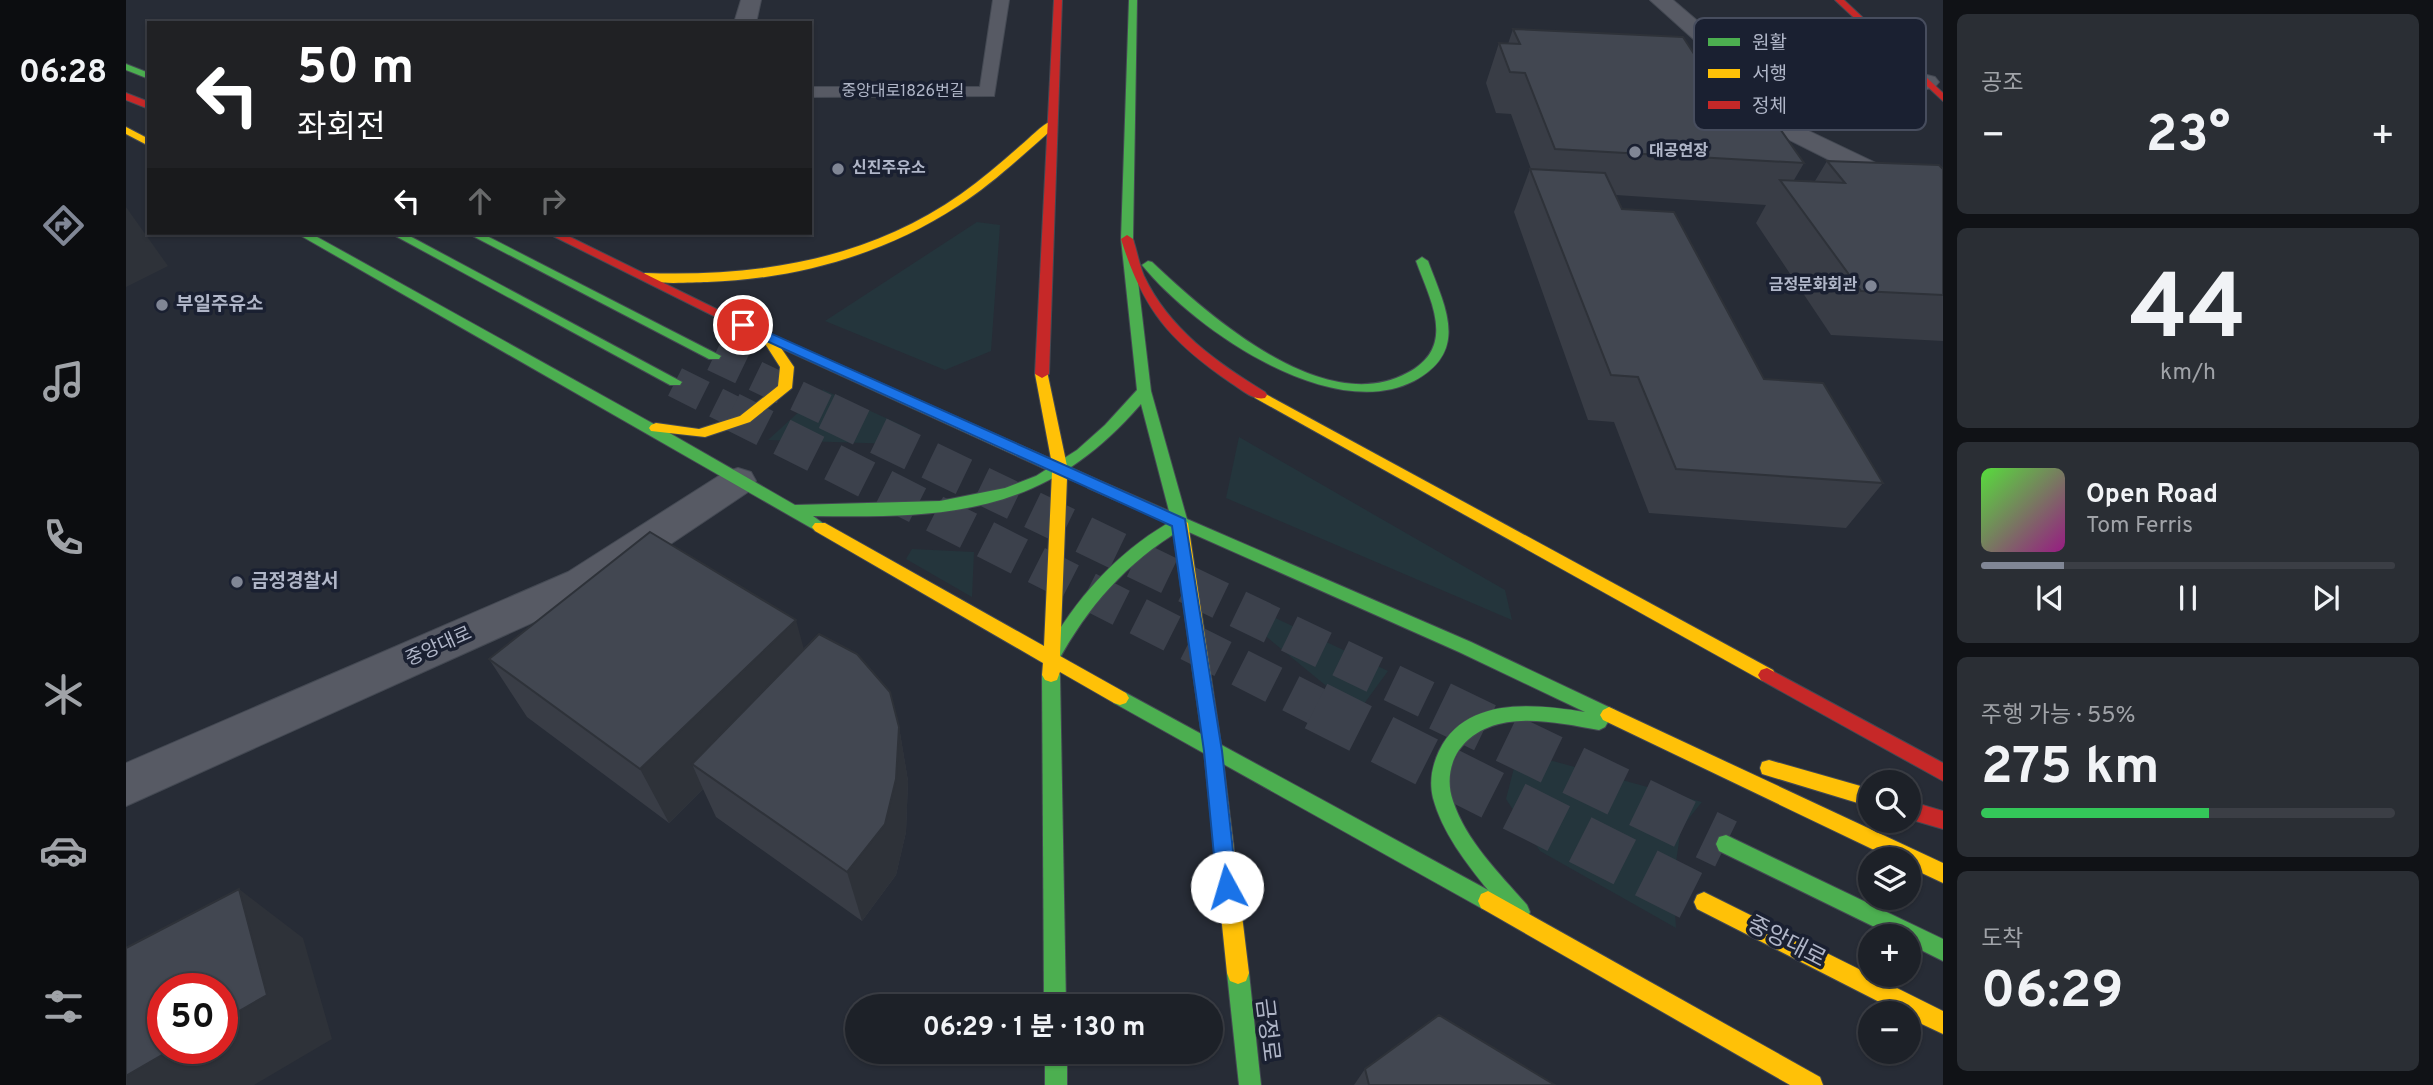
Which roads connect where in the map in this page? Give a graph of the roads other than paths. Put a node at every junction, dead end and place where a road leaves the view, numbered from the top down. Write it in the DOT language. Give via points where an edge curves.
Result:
graph roads {
  1 [pos="751,0"];
  2 [pos="1000,0"];
  3 [pos="1058,0"];
  4 [pos="1124,0"];
  5 [pos="1133,0"];
  6 [pos="1145,0"];
  7 [pos="1660,0"];
  8 [pos="1839,0"];
  9 [pos="1858,18"];
  10 [pos="746,21"];
  11 [pos="1694,29"];
  12 [pos="1131,44"];
  13 [pos="126,67"];
  14 [pos="147,75"];
  15 [pos="812,92"];
  16 [pos="126,96"];
  17 [pos="147,105"];
  18 [pos="1053,123"];
  19 [pos="126,130"];
  20 [pos="1789,130"];
  21 [pos="147,142"];
  22 [pos="1943,206"];
  23 [pos="306,235"];
  24 [pos="400,235"];
  25 [pos="476,235"];
  26 [pos="557,235"];
  27 [pos="1127,239"];
  28 [pos="1422,261"];
  29 [pos="645,278"];
  30 [pos="767,337"];
  31 [pos="714,356"];
  32 [pos="675,382"];
  33 [pos="1144,391"];
  34 [pos="647,426"];
  35 [pos="1059,469"];
  36 [pos="738,481"];
  37 [pos="792,510"];
  38 [pos="1180,523"];
  39 [pos="1051,658"];
  40 [pos="1640,729"];
  41 [pos="1213,751"];
  42 [pos="1943,773"];
  43 [pos="126,785"];
  44 [pos="1858,794"];
  45 [pos="1921,814"];
  46 [pos="1943,820"];
  47 [pos="1726,844"];
  48 [pos="1943,873"];
  49 [pos="1704,902"];
  50 [pos="1531,925"];
  51 [pos="1943,950"];
  52 [pos="1055,994"];
  53 [pos="1943,1023"];
  54 [pos="1056,1064"];
  55 [pos="1056,1085"];
  56 [pos="1250,1085"];
  57 [pos="1812,1085"];
  1 -- 10 [label="street"];
  2 -- 15 [label="lane, 중앙대로1826번길" via="988,92"];
  3 -- 18 [label="main road"];
  4 -- 12 [label="main road"];
  5 -- 12 [label="main road"];
  6 -- 12 [label="main road"];
  7 -- 11 [label="street"];
  8 -- 9 [label="main road"];
  12 -- 27 [label="main road"];
  13 -- 14 [label="main road"];
  16 -- 17 [label="main road"];
  18 -- 29 [label="main road" via="953,205 879,244 756,277 685,282"];
  18 -- 35 [label="main road" via="1042,378"];
  19 -- 21 [label="main road"];
  20 -- 22 [label="street"];
  23 -- 34 [label="main road"];
  24 -- 32 [label="main road"];
  25 -- 31 [label="main road"];
  26 -- 29 [label="main road"];
  27 -- 28 [label="main road" via="1182,298 1271,360 1319,382 1351,388 1379,388 1404,381 1440,355 1445,335"];
  27 -- 33 [label="main road, 금정로"];
  27 -- 42 [label="main road" via="1151,298 1178,334 1216,367"];
  29 -- 30 [label="main road"];
  30 -- 34 [label="main road" via="787,367 785,388 745,419 699,434"];
  30 -- 35 [label="main road"];
  33 -- 35 [label="main road" via="1096,444"];
  33 -- 38 [label="main road, 금정로"];
  34 -- 36 [label="main road"];
  35 -- 37 [label="main road" via="1020,491 971,503 880,511"];
  35 -- 38 [label="main road"];
  35 -- 39 [label="main road"];
  36 -- 37 [label="main road"];
  36 -- 43 [label="street, 중앙대로" via="582,583"];
  37 -- 39 [label="main road"];
  38 -- 39 [label="main road" via="1152,537 1089,592"];
  38 -- 40 [label="main road"];
  38 -- 41 [label="main road, 금정로"];
  39 -- 41 [label="main road"];
  39 -- 52 [label="main road"];
  40 -- 44 [label="main road"];
  40 -- 48 [label="main road"];
  40 -- 50 [label="main road" via="1565,716 1503,715 1465,730 1446,754 1439,783 1452,819"];
  41 -- 50 [label="main road"];
  41 -- 56 [label="main road, 금정로"];
  45 -- 46 [label="main road"];
  47 -- 51 [label="main road"];
  49 -- 53 [label="main road, 중앙대로"];
  50 -- 57 [label="main road"];
  54 -- 55 [label="main road"];
}
